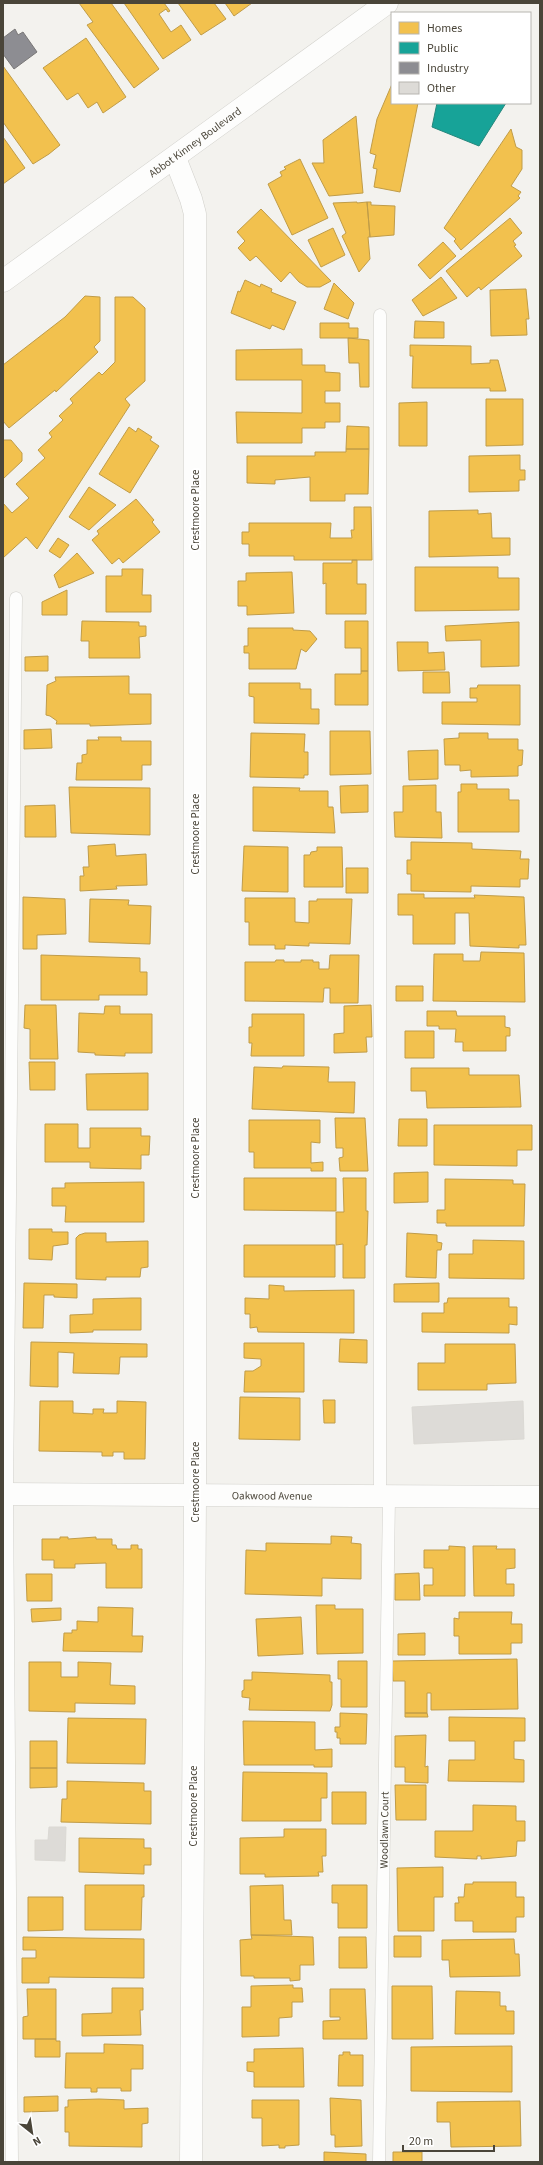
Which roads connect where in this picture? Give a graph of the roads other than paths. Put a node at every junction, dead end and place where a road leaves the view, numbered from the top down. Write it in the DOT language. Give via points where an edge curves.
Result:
graph roads {
  1 [pos="387,3"];
  2 [pos="175,158"];
  3 [pos="3,281"];
  4 [pos="380,315"];
  5 [pos="16,598"];
  6 [pos="5,1494"];
  7 [pos="195,1495"];
  8 [pos="385,1498"];
  9 [pos="540,1498"];
  10 [pos="12,2162"];
  11 [pos="191,2162"];
  12 [pos="379,2162"];
  1 -- 2 [label="street, Abbot Kinney Boulevard"];
  2 -- 3 [label="street, Abbot Kinney Boulevard"];
  2 -- 7 [label="street, Crestmoore Place" via="195,214"];
  4 -- 8 [label="lane, Woodlawn Court"];
  5 -- 6 [label="lane"];
  6 -- 7 [label="street, Oakwood Avenue"];
  6 -- 10 [label="lane"];
  7 -- 8 [label="street, Oakwood Avenue"];
  7 -- 11 [label="street, Crestmoore Place"];
  8 -- 9 [label="street, Oakwood Avenue"];
  8 -- 12 [label="lane, Woodlawn Court"];
}
